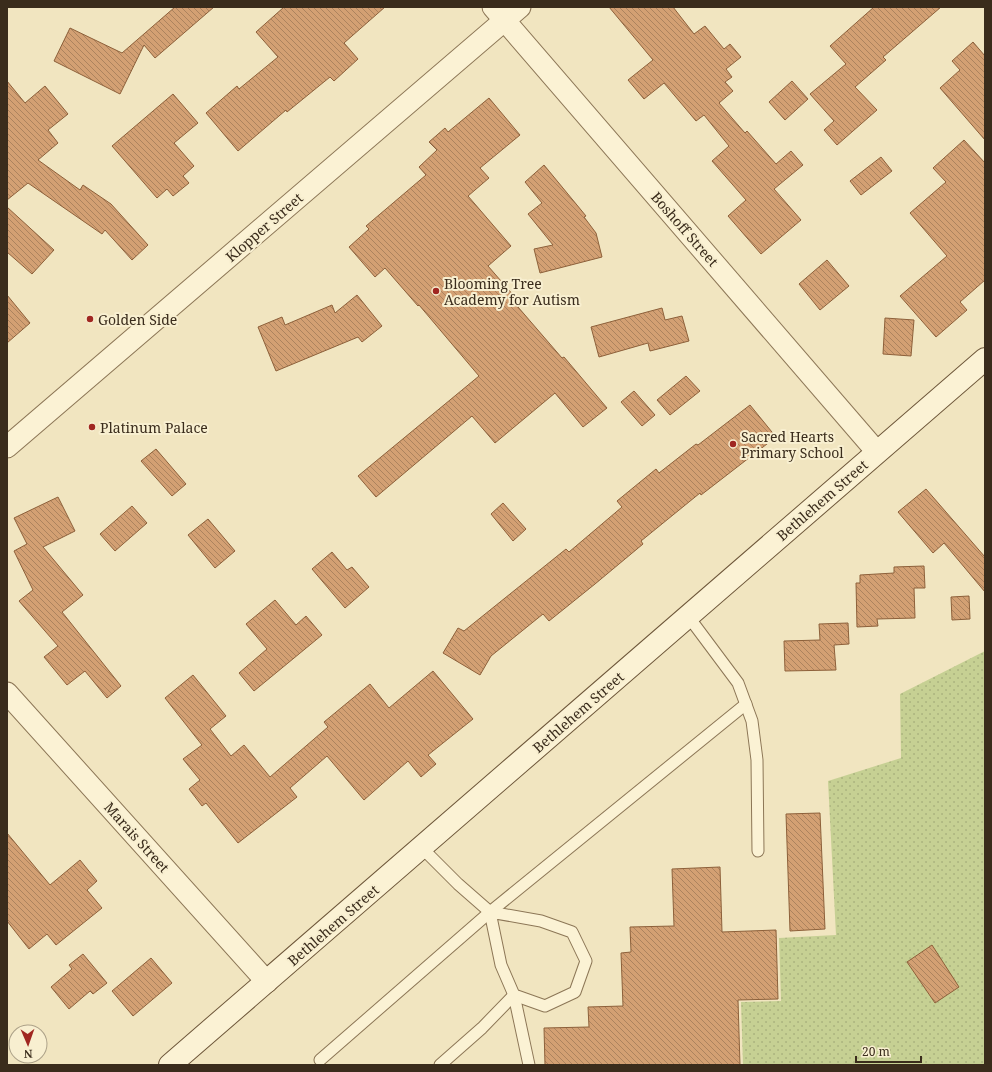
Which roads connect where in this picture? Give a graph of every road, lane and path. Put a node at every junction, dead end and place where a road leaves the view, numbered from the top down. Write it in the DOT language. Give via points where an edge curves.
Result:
graph roads {
  1 [pos="520,7"];
  2 [pos="499,14"];
  3 [pos="985,359"];
  4 [pos="7,447"];
  5 [pos="877,452"];
  6 [pos="688,616"];
  7 [pos="7,693"];
  8 [pos="746,704"];
  9 [pos="422,848"];
  10 [pos="758,851"];
  11 [pos="490,912"];
  12 [pos="267,982"];
  13 [pos="514,995"];
  14 [pos="320,1060"];
  15 [pos="170,1065"];
  16 [pos="440,1065"];
  17 [pos="530,1065"];
  1 -- 2 [label="street, Klopper Street"];
  2 -- 4 [label="street, Klopper Street"];
  2 -- 5 [label="street, Boshoff Street"];
  3 -- 5 [label="main road, Bethlehem Street"];
  5 -- 6 [label="main road, Bethlehem Street"];
  6 -- 8 [label="lane" via="738,683"];
  6 -- 9 [label="main road, Bethlehem Street"];
  7 -- 12 [label="street, Marais Street"];
  8 -- 10 [label="lane" via="752,721 757,760"];
  8 -- 11 [label="lane"];
  9 -- 11 [label="lane"];
  9 -- 12 [label="main road, Bethlehem Street"];
  11 -- 13 [label="lane" via="500,965"];
  11 -- 13 [label="lane" via="542,921 572,932 586,961 575,992 569,995 545,1006"];
  11 -- 14 [label="lane"];
  12 -- 15 [label="main road, Bethlehem Street"];
  13 -- 16 [label="lane"];
  13 -- 17 [label="lane"];
}
